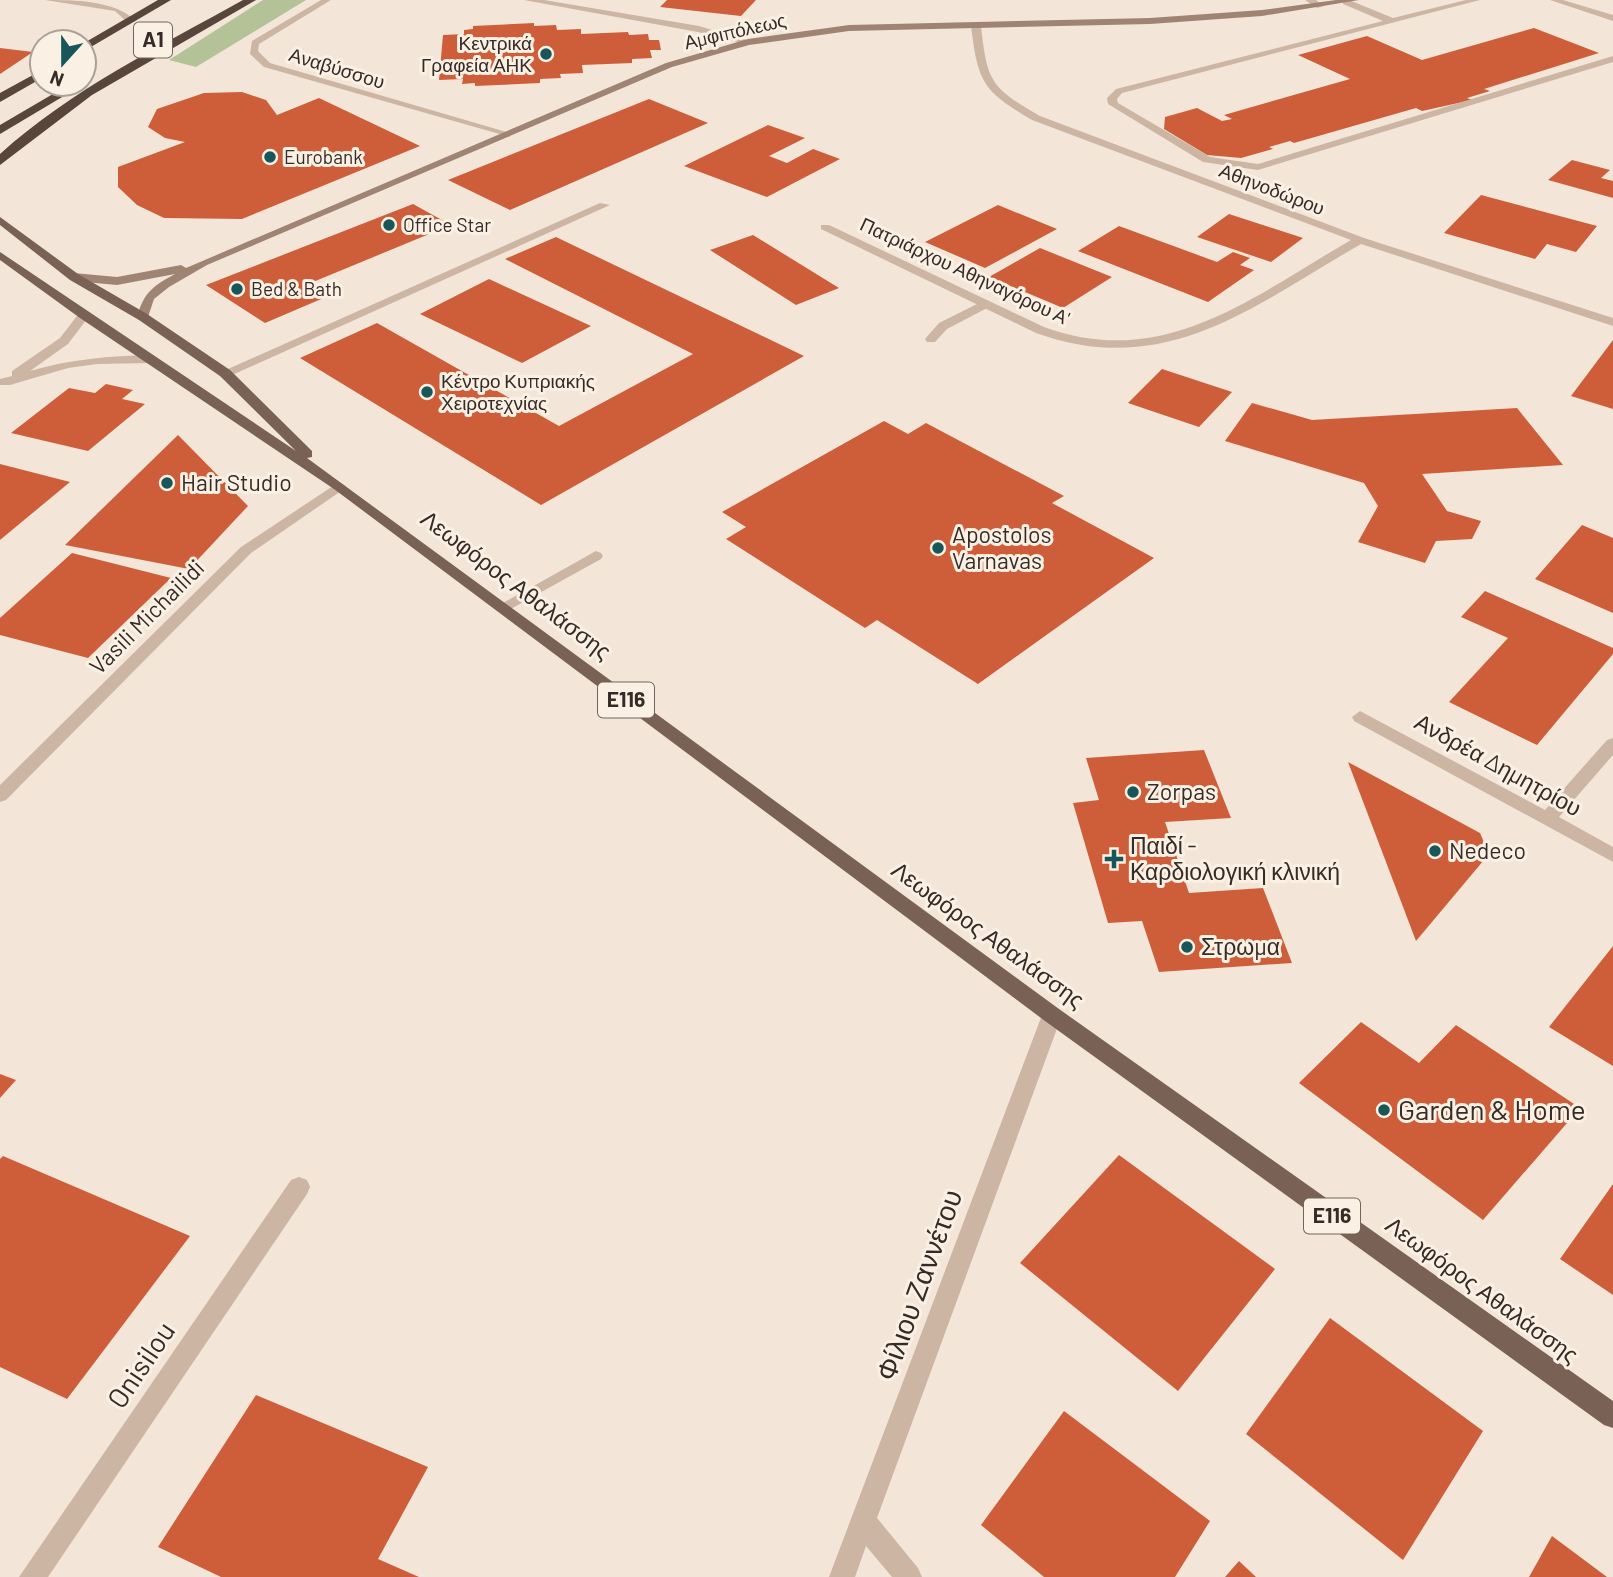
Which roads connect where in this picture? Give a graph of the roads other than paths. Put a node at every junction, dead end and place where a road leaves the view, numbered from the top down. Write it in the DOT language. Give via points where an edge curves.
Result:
graph roads {
  1 [pos="49,0"];
  2 [pos="166,0"];
  3 [pos="251,0"];
  4 [pos="327,0"];
  5 [pos="527,0"];
  6 [pos="1309,0"];
  7 [pos="1476,0"];
  8 [pos="1554,0"];
  9 [pos="1350,1"];
  10 [pos="1320,6"];
  11 [pos="1613,18"];
  12 [pos="188,20"];
  13 [pos="131,21"];
  14 [pos="1391,21"];
  15 [pos="976,26"];
  16 [pos="98,40"];
  17 [pos="748,42"];
  18 [pos="1613,59"];
  19 [pos="98,72"];
  20 [pos="28,82"];
  21 [pos="55,98"];
  22 [pos="0,99"];
  23 [pos="0,131"];
  24 [pos="506,135"];
  25 [pos="0,161"];
  26 [pos="604,205"];
  27 [pos="0,220"];
  28 [pos="825,227"];
  29 [pos="1360,240"];
  30 [pos="0,255"];
  31 [pos="203,263"];
  32 [pos="74,276"];
  33 [pos="985,304"];
  34 [pos="84,315"];
  35 [pos="143,317"];
  36 [pos="1613,322"];
  37 [pos="931,339"];
  38 [pos="151,359"];
  39 [pos="225,373"];
  40 [pos="3,384"];
  41 [pos="339,486"];
  42 [pos="596,556"];
  43 [pos="502,608"];
  44 [pos="1360,717"];
  45 [pos="1613,744"];
  46 [pos="0,796"];
  47 [pos="1547,819"];
  48 [pos="1613,855"];
  49 [pos="1052,1015"];
  50 [pos="299,1187"];
  51 [pos="1613,1416"];
  52 [pos="863,1522"];
  53 [pos="32,1577"];
  54 [pos="842,1577"];
  55 [pos="909,1577"];
  1 -- 13 [label="street" via="103,5 118,9"];
  2 -- 13 [label="highway, A1"];
  3 -- 25 [label="highway" via="51,118"];
  4 -- 24 [label="street, Αναβύσσου" via="255,43 253,52 267,65"];
  5 -- 17 [label="street" via="699,29"];
  6 -- 10 [label="street"];
  7 -- 14 [label="street"];
  8 -- 11 [label="street"];
  9 -- 10 [label="street, Αμφιπόλεως"];
  9 -- 14 [label="street"];
  10 -- 15 [label="street, Αμφιπόλεως" via="1150,21"];
  12 -- 19 [label="highway, A1"];
  13 -- 16 [label="highway, A1"];
  14 -- 18 [label="street" via="1119,91 1113,104 1207,160 1258,167"];
  15 -- 17 [label="street, Αμφιπόλεως" via="849,28"];
  15 -- 29 [label="street, Αθηνοδώρου" via="981,74 993,91 1035,118"];
  17 -- 24 [label="street, Αμφιπόλεως" via="670,65"];
  20 -- 22 [label="highway"];
  21 -- 23 [label="highway"];
  24 -- 31 [label="street, Αμφιπόλεως"];
  26 -- 39 [label="street"];
  27 -- 32 [label="main road, Λεωφόρος Αθαλάσσης / E116"];
  28 -- 33 [label="street, Πατριάρχου Αθηναγόρου Α'"];
  29 -- 33 [label="street, Πατριάρχου Αθηναγόρου Α'" via="1205,328 1147,343 1118,346 1062,338"];
  29 -- 36 [label="street, Αθηνοδώρου"];
  30 -- 34 [label="main road, Λεωφόρος Αθαλάσσης / E116"];
  31 -- 32 [label="street, Αμφιπόλεως" via="117,281"];
  31 -- 35 [label="street, Αμφιπόλεως" via="148,298"];
  32 -- 35 [label="main road, Λεωφόρος Αθαλάσσης / E116"];
  33 -- 37 [label="street" via="943,326"];
  34 -- 38 [label="main road, Λεωφόρος Αθαλάσσης / E116"];
  34 -- 40 [label="street" via="64,341"];
  35 -- 39 [label="main road, Λεωφόρος Αθαλάσσης / E116"];
  38 -- 40 [label="street" via="67,364"];
  38 -- 41 [label="main road, Λεωφόρος Αθαλάσσης / E116"];
  39 -- 41 [label="main road, Λεωφόρος Αθαλάσσης / E116"];
  41 -- 43 [label="main road, Λεωφόρος Αθαλάσσης / E116"];
  41 -- 46 [label="street, Vasili Michailidi" via="246,550"];
  42 -- 43 [label="street"];
  43 -- 49 [label="main road, Λεωφόρος Αθαλάσσης / E116"];
  44 -- 47 [label="street, Ανδρέα Δημητρίου"];
  45 -- 47 [label="street"];
  47 -- 48 [label="street, Ανδρέα Δημητρίου"];
  49 -- 51 [label="main road, Λεωφόρος Αθαλάσσης / E116"];
  49 -- 52 [label="street, Φίλιου Ζαννέτου"];
  50 -- 53 [label="street, Onisilou"];
  52 -- 54 [label="street, Φίλιου Ζαννέτου"];
  52 -- 55 [label="street"];
}
